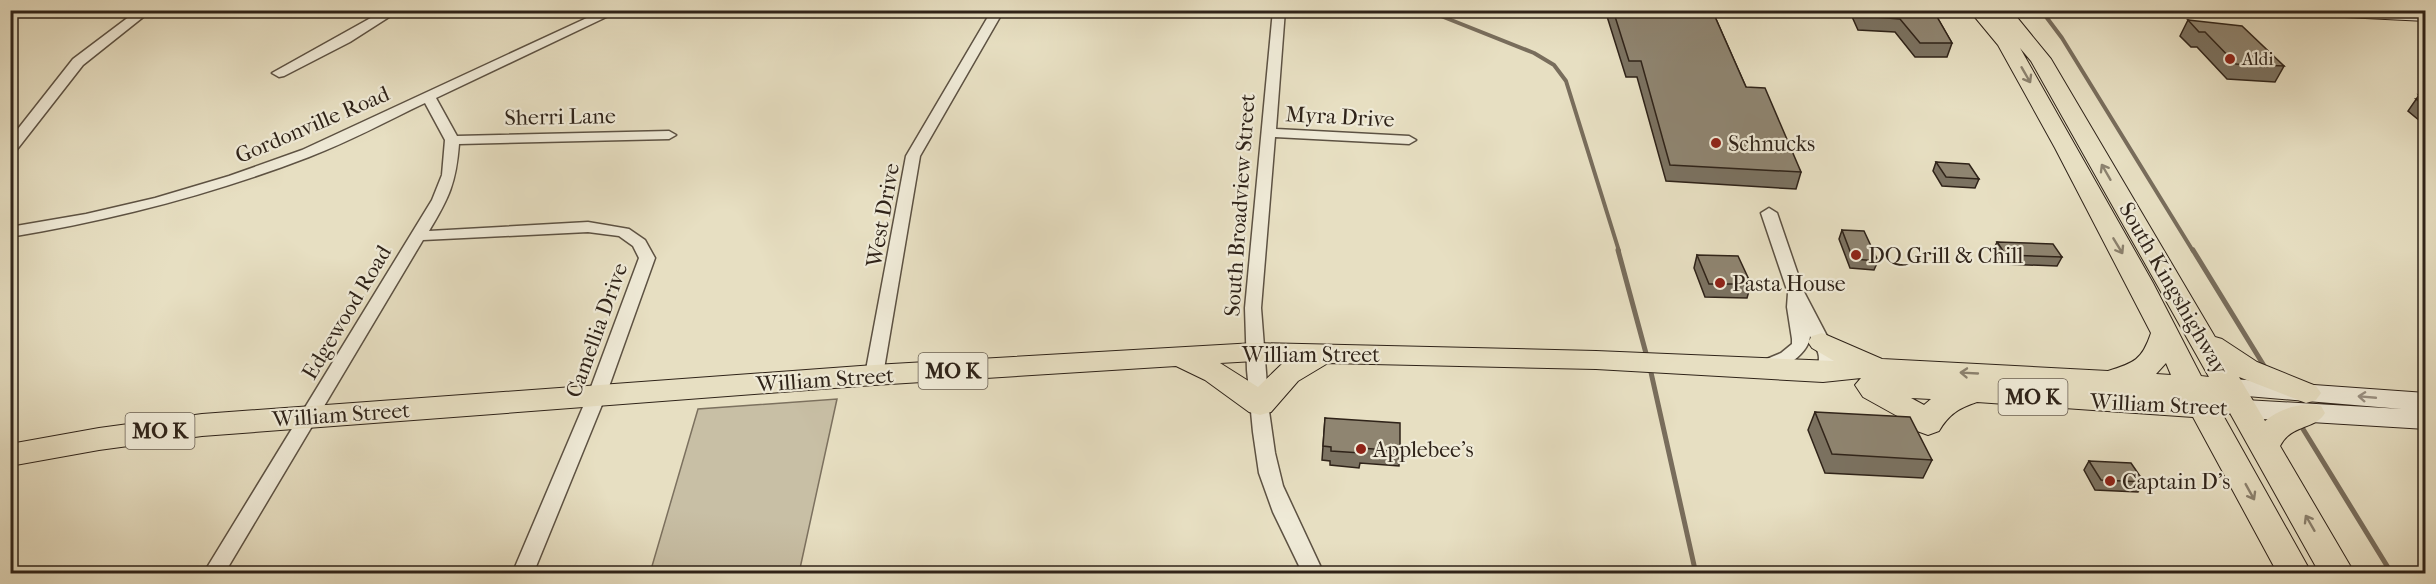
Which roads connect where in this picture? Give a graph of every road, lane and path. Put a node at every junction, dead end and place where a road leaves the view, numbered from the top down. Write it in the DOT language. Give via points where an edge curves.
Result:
graph roads {
  1 [pos="146,10"];
  2 [pos="394,10"];
  3 [pos="615,10"];
  4 [pos="998,10"];
  5 [pos="1278,10"];
  6 [pos="2304,10"];
  7 [pos="1994,15"];
  8 [pos="2426,16"];
  9 [pos="279,73"];
  10 [pos="428,96"];
  11 [pos="1269,133"];
  12 [pos="669,135"];
  13 [pos="452,140"];
  14 [pos="1409,140"];
  15 [pos="10,149"];
  16 [pos="1769,213"];
  17 [pos="10,232"];
  18 [pos="418,236"];
  19 [pos="1796,292"];
  20 [pos="2165,333"];
  21 [pos="2203,338"];
  22 [pos="1822,342"];
  23 [pos="1255,352"];
  24 [pos="1326,352"];
  25 [pos="1179,357"];
  26 [pos="1760,369"];
  27 [pos="1823,372"];
  28 [pos="874,375"];
  29 [pos="1871,377"];
  30 [pos="2111,380"];
  31 [pos="597,395"];
  32 [pos="2197,396"];
  33 [pos="2239,399"];
  34 [pos="2426,402"];
  35 [pos="2308,403"];
  36 [pos="2141,404"];
  37 [pos="1260,405"];
  38 [pos="310,416"];
  39 [pos="2426,420"];
  40 [pos="2265,445"];
  41 [pos="2226,449"];
  42 [pos="10,455"];
  43 [pos="213,573"];
  44 [pos="522,573"];
  45 [pos="1314,573"];
  46 [pos="2295,573"];
  47 [pos="2338,573"];
  1 -- 15 [label="street" via="78,62"];
  2 -- 9 [label="street"];
  3 -- 10 [label="street, Gordonville Road"];
  4 -- 28 [label="street, West Drive" via="913,156"];
  5 -- 11 [label="street, South Broadview Street"];
  6 -- 8 [label="main road"];
  7 -- 20 [label="main road, South Kingshighway, one-way"];
  21 -- 7 [label="main road, South Kingshighway, one-way" via="2040,59"];
  10 -- 13 [label="street"];
  10 -- 17 [label="street, Gordonville Road" via="307,153 183,196 79,221"];
  11 -- 14 [label="street, Myra Drive"];
  11 -- 23 [label="street, South Broadview Street" via="1252,308"];
  12 -- 13 [label="street, Sherri Lane"];
  13 -- 18 [label="street, Edgewood Road" via="449,175 440,200"];
  16 -- 19 [label="street"];
  18 -- 31 [label="street, Camellia Drive" via="588,227 623,232 639,243 647,258"];
  18 -- 38 [label="street, Edgewood Road"];
  19 -- 22 [label="street"];
  19 -- 26 [label="street" via="1795,310 1802,331 1800,346 1787,357"];
  20 -- 30 [label="main road" via="2160,351 2151,363 2138,374"];
  20 -- 32 [label="main road, South Kingshighway"];
  21 -- 33 [label="main road, South Kingshighway"];
  21 -- 35 [label="main road" via="2247,369"];
  22 -- 27 [label="street" via="1829,357"];
  22 -- 29 [label="main road" via="1850,358"];
  23 -- 24 [label="main road, William Street / MO K"];
  23 -- 25 [label="main road, William Street / MO K"];
  23 -- 37 [label="street, South Broadview Street"];
  24 -- 26 [label="main road, William Street / MO K"];
  24 -- 37 [label="main road" via="1292,369"];
  25 -- 28 [label="main road, William Street / MO K"];
  25 -- 37 [label="main road" via="1211,368"];
  26 -- 27 [label="main road, William Street / MO K"];
  27 -- 29 [label="main road, William Street / MO K"];
  28 -- 31 [label="main road, William Street / MO K"];
  30 -- 29 [label="main road, William Street / MO K, one-way"];
  29 -- 36 [label="main road, William Street / MO K" via="1888,396 1928,424 1946,401 1971,393"];
  30 -- 32 [label="main road, William Street / MO K"];
  31 -- 38 [label="main road, William Street / MO K"];
  31 -- 44 [label="street, Camellia Drive"];
  32 -- 33 [label="main road, William Street / MO K"];
  32 -- 36 [label="main road, William Street / MO K"];
  32 -- 41 [label="main road, South Kingshighway"];
  33 -- 35 [label="main road, William Street"];
  33 -- 40 [label="main road, South Kingshighway"];
  34 -- 35 [label="main road, William Street, one-way"];
  35 -- 39 [label="main road, William Street"];
  35 -- 40 [label="main road" via="2271,431"];
  36 -- 41 [label="main road" via="2178,416"];
  37 -- 45 [label="street, South Broadview Street" via="1269,473 1282,511"];
  38 -- 42 [label="main road, William Street / MO K" via="99,438"];
  38 -- 43 [label="street, Edgewood Road"];
  47 -- 40 [label="main road, South Kingshighway, one-way"];
  41 -- 46 [label="main road, South Kingshighway, one-way"];
}
